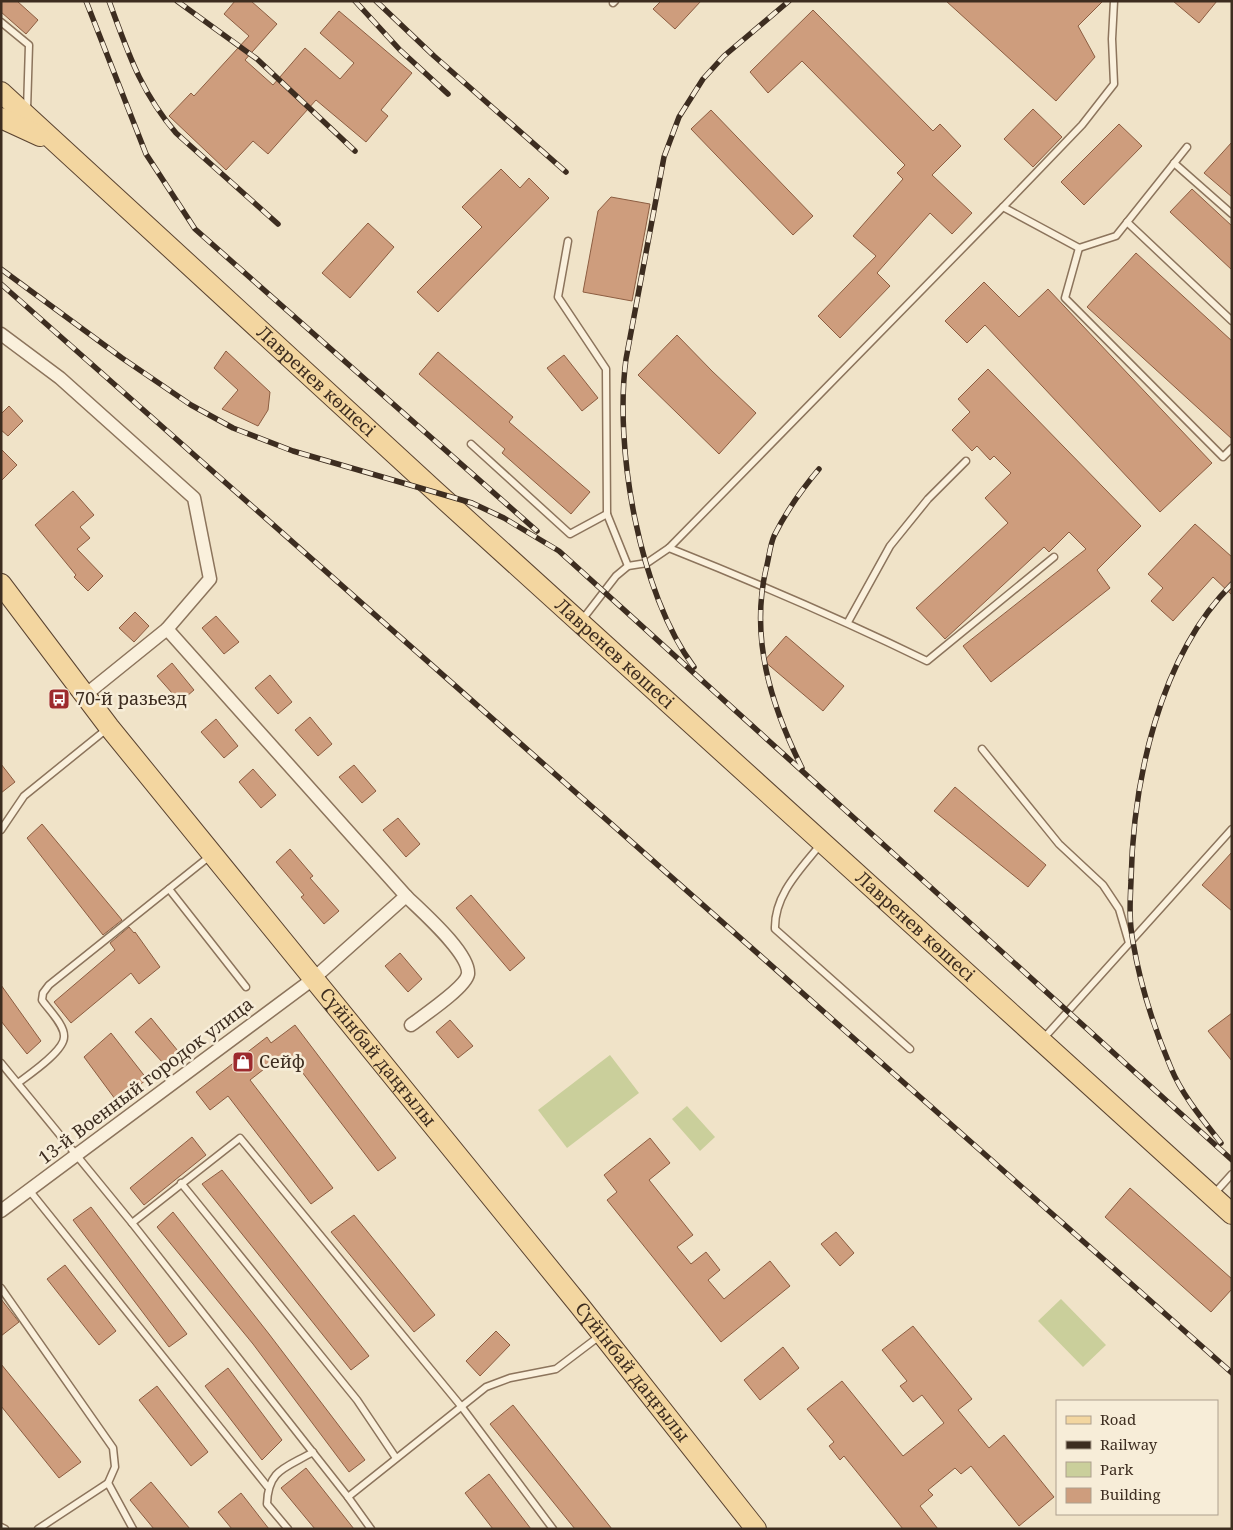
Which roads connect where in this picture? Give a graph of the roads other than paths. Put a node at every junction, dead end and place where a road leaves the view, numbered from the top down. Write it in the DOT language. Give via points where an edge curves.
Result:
graph roads {
  1 [pos="1114,1"];
  2 [pos="1,22"];
  3 [pos="1,92"];
  4 [pos="27,114"];
  5 [pos="1,118"];
  6 [pos="1187,147"];
  7 [pos="65,149"];
  8 [pos="1174,163"];
  9 [pos="1003,207"];
  10 [pos="1232,214"];
  11 [pos="1127,222"];
  12 [pos="568,241"];
  13 [pos="1078,248"];
  14 [pos="1232,321"];
  15 [pos="1,334"];
  16 [pos="471,444"];
  17 [pos="1232,448"];
  18 [pos="966,461"];
  19 [pos="607,514"];
  20 [pos="669,548"];
  21 [pos="1054,557"];
  22 [pos="628,566"];
  23 [pos="2,586"];
  24 [pos="581,621"];
  25 [pos="848,622"];
  26 [pos="168,629"];
  27 [pos="84,696"];
  28 [pos="109,727"];
  29 [pos="982,749"];
  30 [pos="1,830"];
  31 [pos="1232,830"];
  32 [pos="823,842"];
  33 [pos="212,855"];
  34 [pos="169,889"];
  35 [pos="406,896"];
  36 [pos="1130,943"];
  37 [pos="312,979"];
  38 [pos="246,987"];
  39 [pos="411,1025"];
  40 [pos="1041,1042"];
  41 [pos="910,1049"];
  42 [pos="1,1063"];
  43 [pos="18,1083"];
  44 [pos="75,1155"];
  45 [pos="1232,1174"];
  46 [pos="182,1183"];
  47 [pos="29,1190"];
  48 [pos="1212,1196"];
  49 [pos="3,1207"];
  50 [pos="1231,1212"];
  51 [pos="132,1223"];
  52 [pos="1,1288"];
  53 [pos="602,1334"];
  54 [pos="461,1406"];
  55 [pos="313,1452"];
  56 [pos="396,1458"];
  57 [pos="108,1483"];
  58 [pos="267,1486"];
  59 [pos="348,1497"];
  60 [pos="1,1526"];
  61 [pos="6,1529"];
  62 [pos="38,1529"];
  63 [pos="133,1529"];
  64 [pos="288,1529"];
  65 [pos="371,1529"];
  66 [pos="553,1529"];
  67 [pos="756,1529"];
  1 -- 9 [label="lane" via="1114,84 1082,125"];
  2 -- 4 [label="lane" via="29,45"];
  3 -- 4 [label="main road, Лавренев көшесі"];
  4 -- 7 [label="main road, Лавренев көшесі"];
  5 -- 7 [label="main road"];
  6 -- 8 [label="lane"];
  7 -- 24 [label="main road, Лавренев көшесі" via="427,484"];
  8 -- 10 [label="lane"];
  8 -- 11 [label="lane"];
  9 -- 13 [label="lane"];
  9 -- 20 [label="lane"];
  11 -- 13 [label="lane" via="1116,236"];
  11 -- 14 [label="lane"];
  12 -- 19 [label="lane" via="558,296 606,370"];
  13 -- 17 [label="lane" via="1066,298 1224,457"];
  15 -- 26 [label="street" via="60,378 194,498 210,579"];
  16 -- 19 [label="lane" via="570,534"];
  18 -- 25 [label="lane" via="928,499 890,546"];
  19 -- 22 [label="lane"];
  20 -- 22 [label="lane" via="647,563"];
  20 -- 25 [label="lane"];
  21 -- 25 [label="lane" via="927,662"];
  22 -- 24 [label="lane" via="616,576"];
  23 -- 27 [label="main road, Сүйінбай даңғылы"];
  24 -- 32 [label="main road, Лавренев көшесі"];
  26 -- 27 [label="street"];
  26 -- 35 [label="street"];
  27 -- 28 [label="main road, Сүйінбай даңғылы"];
  28 -- 30 [label="lane" via="24,796"];
  28 -- 33 [label="main road, Сүйінбай даңғылы"];
  29 -- 36 [label="lane" via="1059,844 1103,885 1119,909"];
  31 -- 36 [label="lane"];
  32 -- 40 [label="main road, Лавренев көшесі"];
  32 -- 41 [label="lane" via="784,892 774,914 775,929"];
  33 -- 34 [label="lane"];
  33 -- 37 [label="main road, Сүйінбай даңғылы"];
  34 -- 38 [label="lane"];
  34 -- 43 [label="lane" via="49,985 42,1000 65,1036 61,1048"];
  35 -- 37 [label="street, 13-й Военный городок улица"];
  35 -- 39 [label="street" via="456,948 466,963 468,974 462,984"];
  36 -- 40 [label="lane"];
  37 -- 44 [label="street, 13-й Военный городок улица"];
  37 -- 53 [label="main road, Сүйінбай даңғылы"];
  40 -- 48 [label="main road, Лавренев көшесі"];
  42 -- 43 [label="lane"];
  43 -- 44 [label="lane"];
  44 -- 47 [label="street, 13-й Военный городок улица"];
  44 -- 51 [label="lane"];
  45 -- 48 [label="lane"];
  46 -- 51 [label="lane"];
  46 -- 54 [label="lane" via="240,1138"];
  46 -- 56 [label="lane" via="357,1400"];
  47 -- 49 [label="street, 13-й Военный городок улица"];
  47 -- 58 [label="lane"];
  48 -- 50 [label="main road, Лавренев көшесі"];
  51 -- 55 [label="lane"];
  52 -- 57 [label="lane" via="113,1448 115,1467"];
  53 -- 54 [label="lane" via="556,1369 510,1378 486,1387"];
  53 -- 67 [label="main road, Сүйінбай даңғылы"];
  54 -- 56 [label="lane"];
  54 -- 66 [label="lane"];
  55 -- 58 [label="lane" via="276,1474"];
  55 -- 59 [label="lane"];
  56 -- 59 [label="lane"];
  57 -- 62 [label="lane"];
  57 -- 63 [label="lane"];
  58 -- 64 [label="lane" via="267,1504"];
  59 -- 65 [label="lane"];
  60 -- 61 [label="lane"];
}
